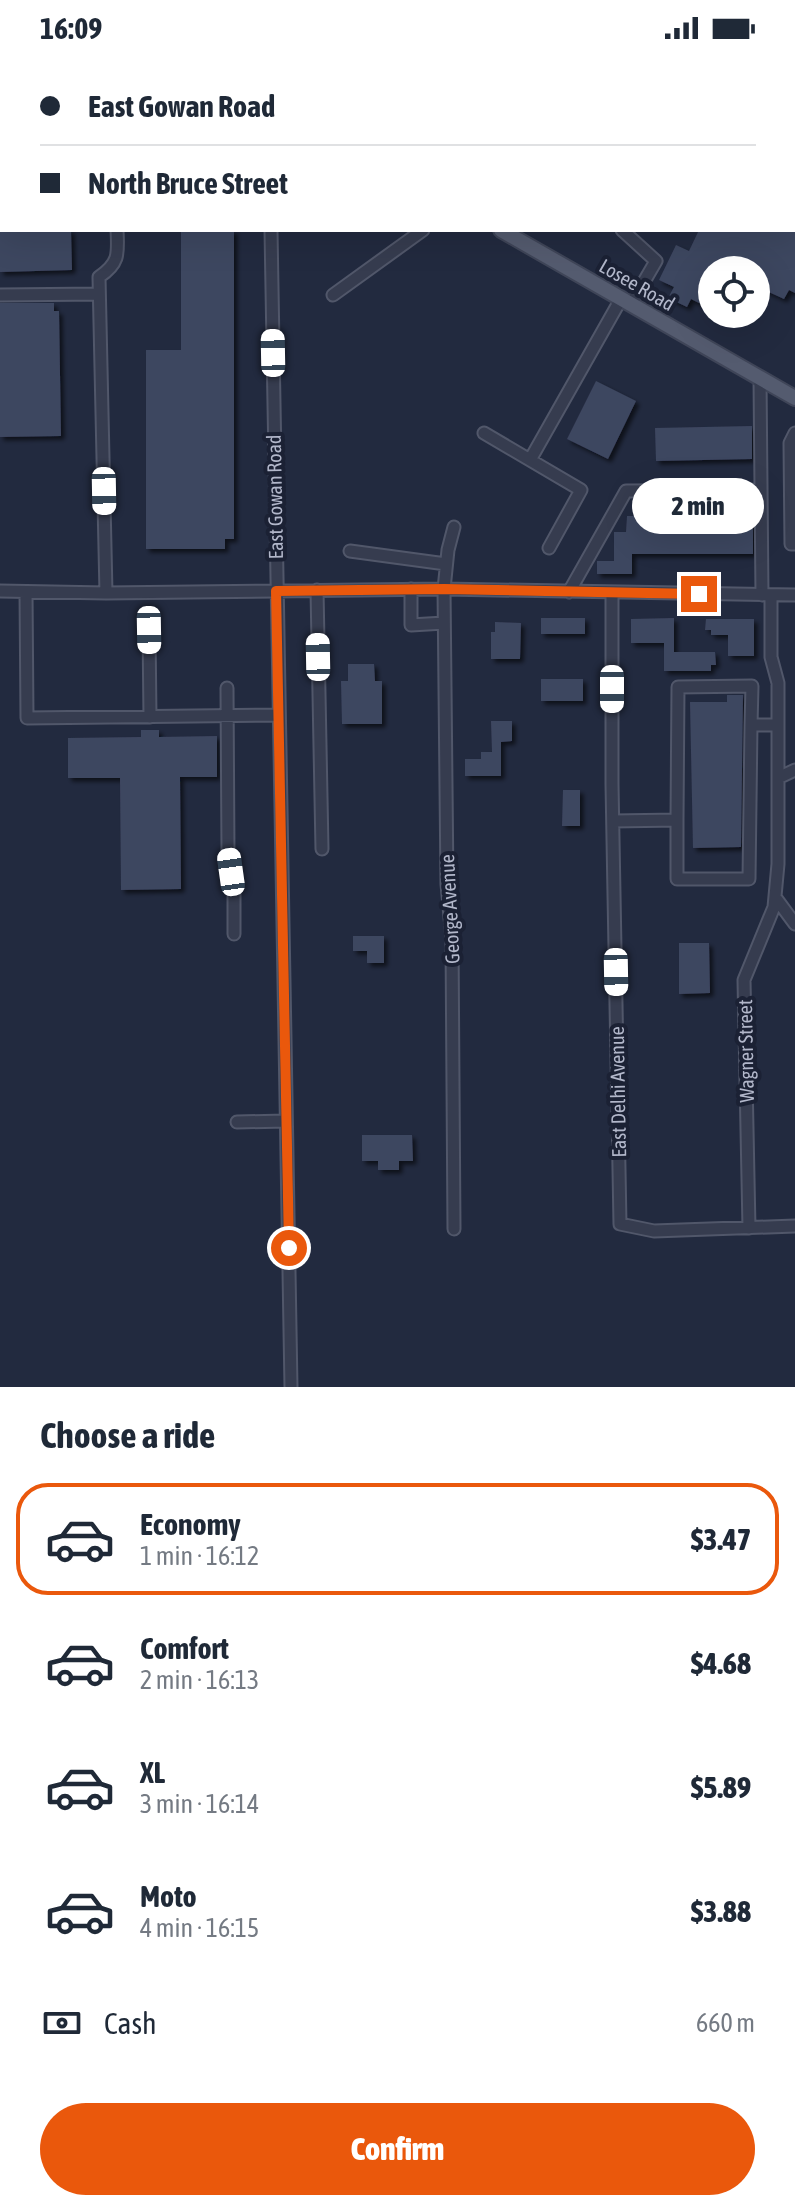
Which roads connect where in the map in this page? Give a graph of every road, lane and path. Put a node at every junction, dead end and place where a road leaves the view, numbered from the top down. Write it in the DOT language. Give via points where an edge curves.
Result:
graph roads {
  1 [pos="117,232"];
  2 [pos="271,232"];
  3 [pos="420,232"];
  4 [pos="504,232"];
  5 [pos="627,232"];
  6 [pos="99,294"];
  7 [pos="0,295"];
  8 [pos="333,295"];
  9 [pos="626,302"];
  10 [pos="760,378"];
  11 [pos="795,398"];
  12 [pos="484,433"];
  13 [pos="795,433"];
  14 [pos="530,460"];
  15 [pos="761,490"];
  16 [pos="454,527"];
  17 [pos="795,544"];
  18 [pos="549,548"];
  19 [pos="350,551"];
  20 [pos="446,564"];
  21 [pos="411,589"];
  22 [pos="444,589"];
  23 [pos="317,590"];
  24 [pos="0,591"];
  25 [pos="276,591"];
  26 [pos="26,592"];
  27 [pos="569,592"];
  28 [pos="106,593"];
  29 [pos="612,593"];
  30 [pos="766,595"];
  31 [pos="795,595"];
  32 [pos="444,623"];
  33 [pos="149,630"];
  34 [pos="227,688"];
  35 [pos="279,715"];
  36 [pos="150,717"];
  37 [pos="228,717"];
  38 [pos="751,725"];
  39 [pos="778,725"];
  40 [pos="795,770"];
  41 [pos="778,778"];
  42 [pos="795,782"];
  43 [pos="677,820"];
  44 [pos="613,821"];
  45 [pos="322,849"];
  46 [pos="775,897"];
  47 [pos="795,924"];
  48 [pos="234,934"];
  49 [pos="286,1121"];
  50 [pos="237,1122"];
  51 [pos="795,1226"];
  52 [pos="749,1228"];
  53 [pos="454,1229"];
  54 [pos="291,1387"];
  1 -- 6 [label="street" via="118,255 99,277"];
  2 -- 25 [label="street, East Gowan Road"];
  3 -- 8 [label="street"];
  4 -- 9 [label="main road, Losee Road"];
  5 -- 9 [label="street" via="656,261"];
  6 -- 7 [label="street"];
  6 -- 28 [label="street"];
  9 -- 10 [label="main road, Losee Road"];
  9 -- 14 [label="street"];
  10 -- 11 [label="main road, Losee Road"];
  10 -- 15 [label="street, Wagner Street"];
  12 -- 14 [label="street"];
  13 -- 17 [label="street" via="790,443"];
  14 -- 18 [label="street" via="581,490"];
  15 -- 27 [label="street" via="626,491"];
  15 -- 30 [label="street, Wagner Street"];
  16 -- 20 [label="street, George Avenue"];
  19 -- 20 [label="street"];
  20 -- 22 [label="street, George Avenue"];
  21 -- 22 [label="street"];
  21 -- 23 [label="street"];
  21 -- 32 [label="street" via="411,625"];
  22 -- 27 [label="street"];
  22 -- 32 [label="street, George Avenue"];
  23 -- 25 [label="street"];
  23 -- 45 [label="street"];
  24 -- 26 [label="street"];
  25 -- 28 [label="street"];
  25 -- 35 [label="street, East Gowan Road"];
  26 -- 28 [label="street"];
  26 -- 36 [label="street" via="27,718"];
  27 -- 29 [label="street"];
  29 -- 30 [label="street"];
  29 -- 44 [label="street, East Delhi Avenue"];
  30 -- 31 [label="street"];
  30 -- 39 [label="street, Wagner Street"];
  32 -- 53 [label="street, George Avenue"];
  33 -- 36 [label="street"];
  34 -- 37 [label="street"];
  35 -- 37 [label="street"];
  35 -- 49 [label="street, East Gowan Road"];
  36 -- 37 [label="street"];
  37 -- 48 [label="street"];
  38 -- 39 [label="street"];
  38 -- 43 [label="street" via="752,686 678,687"];
  38 -- 43 [label="street" via="749,879 677,879"];
  39 -- 41 [label="street, Wagner Street"];
  40 -- 41 [label="street"];
  41 -- 42 [label="street"];
  41 -- 46 [label="street, Wagner Street"];
  43 -- 44 [label="street"];
  44 -- 52 [label="street, East Delhi Avenue" via="620,1224 654,1231"];
  46 -- 47 [label="street"];
  46 -- 52 [label="street, Wagner Street" via="744,980"];
  49 -- 50 [label="street"];
  49 -- 54 [label="street, East Gowan Road"];
  51 -- 52 [label="street, East Delhi Avenue"];
}
